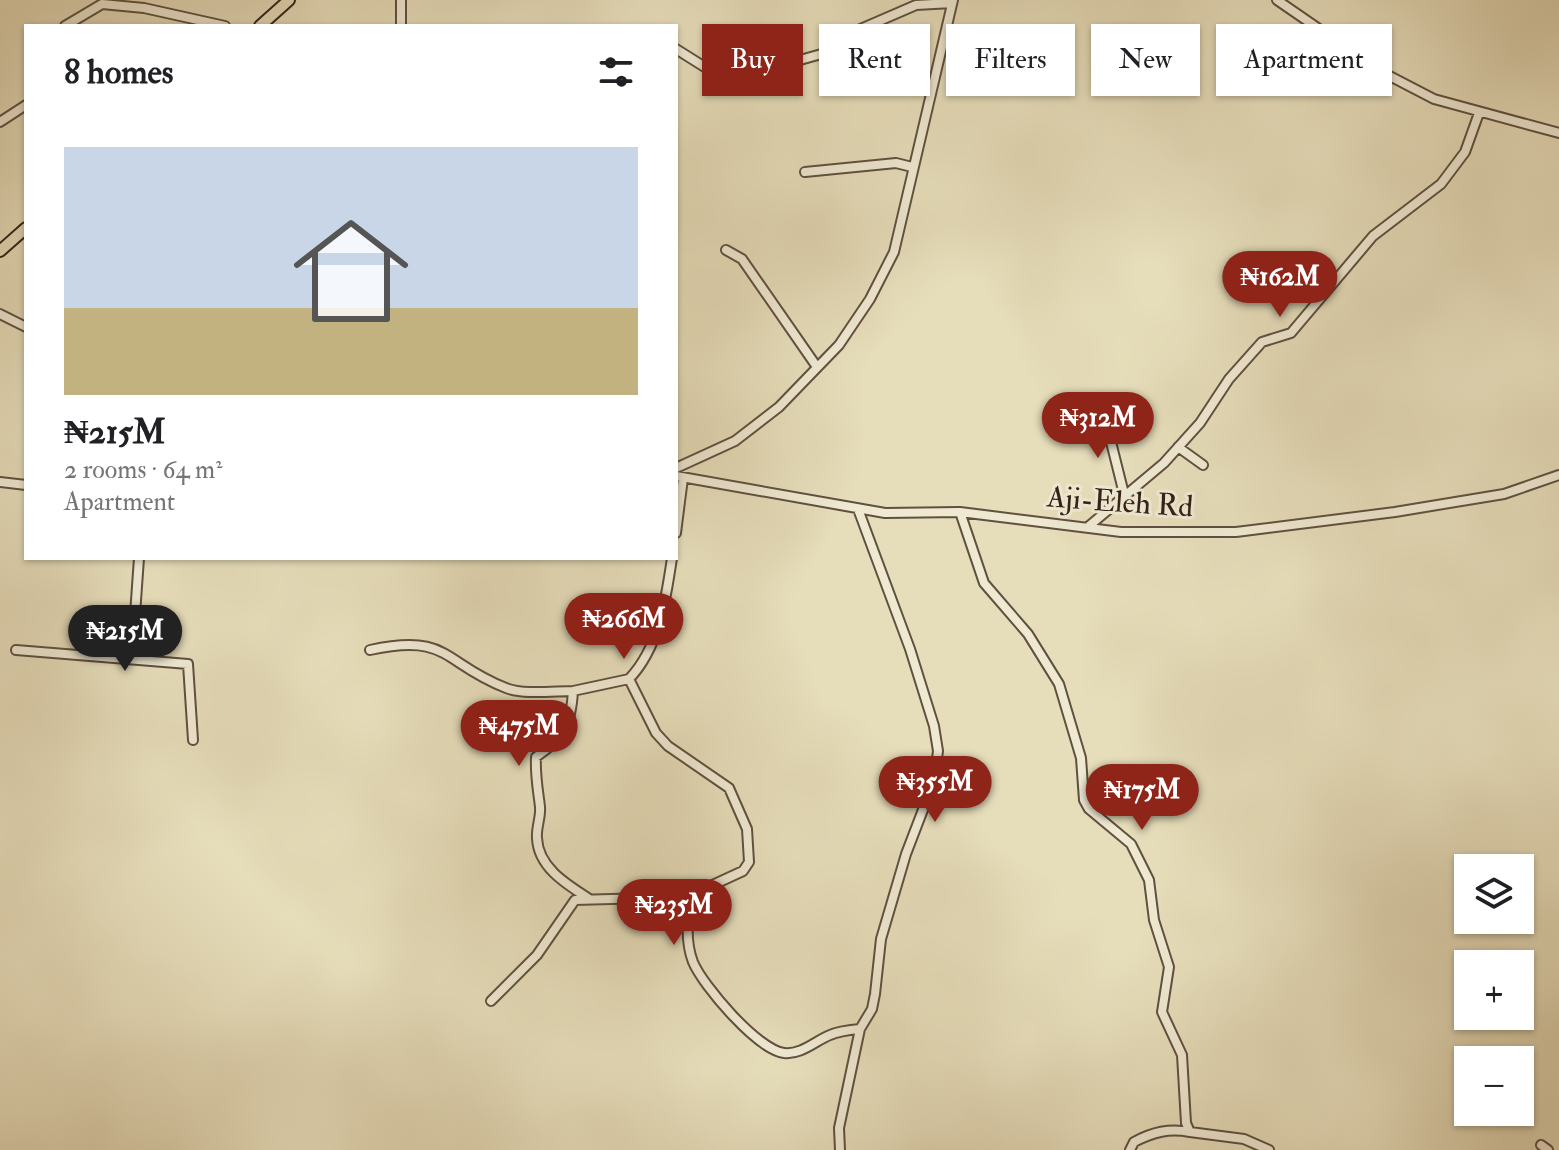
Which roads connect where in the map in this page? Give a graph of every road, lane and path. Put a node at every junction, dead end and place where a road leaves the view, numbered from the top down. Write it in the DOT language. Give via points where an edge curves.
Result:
graph roads {
  1 [pos="289,0"];
  2 [pos="401,0"];
  3 [pos="1277,0"];
  4 [pos="953,1"];
  5 [pos="68,24"];
  6 [pos="216,24"];
  7 [pos="262,24"];
  8 [pos="401,24"];
  9 [pos="678,50"];
  10 [pos="24,107"];
  11 [pos="1479,113"];
  12 [pos="0,122"];
  13 [pos="1559,133"];
  14 [pos="912,167"];
  15 [pos="805,172"];
  16 [pos="24,230"];
  17 [pos="726,250"];
  18 [pos="0,251"];
  19 [pos="0,314"];
  20 [pos="24,326"];
  21 [pos="817,367"];
  22 [pos="1110,422"];
  23 [pos="1178,447"];
  24 [pos="1203,465"];
  25 [pos="678,467"];
  26 [pos="1559,475"];
  27 [pos="679,477"];
  28 [pos="0,482"];
  29 [pos="24,485"];
  30 [pos="1124,494"];
  31 [pos="858,509"];
  32 [pos="960,512"];
  33 [pos="1089,526"];
  34 [pos="139,560"];
  35 [pos="672,560"];
  36 [pos="16,650"];
  37 [pos="370,650"];
  38 [pos="132,657"];
  39 [pos="629,679"];
  40 [pos="573,691"];
  41 [pos="193,740"];
  42 [pos="588,898"];
  43 [pos="688,912"];
  44 [pos="491,1001"];
  45 [pos="860,1029"];
  46 [pos="1190,1132"];
  47 [pos="840,1150"];
  48 [pos="1130,1150"];
  49 [pos="1269,1150"];
  1 -- 7 [label="main road"];
  2 -- 8 [label="street"];
  3 -- 11 [label="street" via="1380,71 1434,99"];
  4 -- 9 [label="street" via="916,5 849,34 825,53 800,60 782,74 727,81"];
  4 -- 14 [label="street"];
  5 -- 6 [label="street" via="102,4"];
  10 -- 12 [label="street"];
  11 -- 13 [label="street"];
  11 -- 23 [label="street" via="1465,152 1441,184 1373,236 1291,333 1262,342"];
  14 -- 15 [label="street" via="896,163"];
  14 -- 21 [label="street" via="894,252 870,299"];
  16 -- 18 [label="main road"];
  17 -- 21 [label="street" via="749,269"];
  19 -- 20 [label="street"];
  21 -- 25 [label="street" via="779,407 735,441"];
  22 -- 30 [label="street"];
  23 -- 24 [label="street"];
  23 -- 30 [label="street"];
  26 -- 33 [label="street, Aji-Eleh Rd" via="1504,494 1236,532 1121,532"];
  27 -- 31 [label="street, Aji-Eleh Rd"];
  28 -- 29 [label="street"];
  30 -- 33 [label="street"];
  31 -- 32 [label="street, Aji-Eleh Rd"];
  31 -- 45 [label="street" via="910,649 938,751 934,781 881,939 872,1009"];
  32 -- 33 [label="street, Aji-Eleh Rd"];
  32 -- 46 [label="street" via="984,583 1028,634 1059,684 1081,758 1084,800 1131,844 1149,880 1154,920 1169,967 1162,1012 1182,1055"];
  34 -- 38 [label="street"];
  35 -- 39 [label="street" via="659,625 640,668"];
  36 -- 38 [label="street"];
  37 -- 40 [label="street" via="402,643 433,645 508,689"];
  38 -- 41 [label="street" via="188,664"];
  39 -- 40 [label="street"];
  39 -- 43 [label="street" via="656,733 729,788 747,829 749,862 743,871 704,889 690,901"];
  40 -- 42 [label="street" via="571,715 558,742 536,757 536,839 542,861"];
  42 -- 43 [label="street" via="648,898"];
  42 -- 44 [label="street" via="569,905 537,955"];
  43 -- 45 [label="street" via="692,960 703,982 765,1044 793,1053 830,1035"];
  45 -- 47 [label="street" via="839,1128"];
  46 -- 48 [label="street" via="1166,1129 1148,1134"];
  46 -- 49 [label="street" via="1244,1139"];
}
